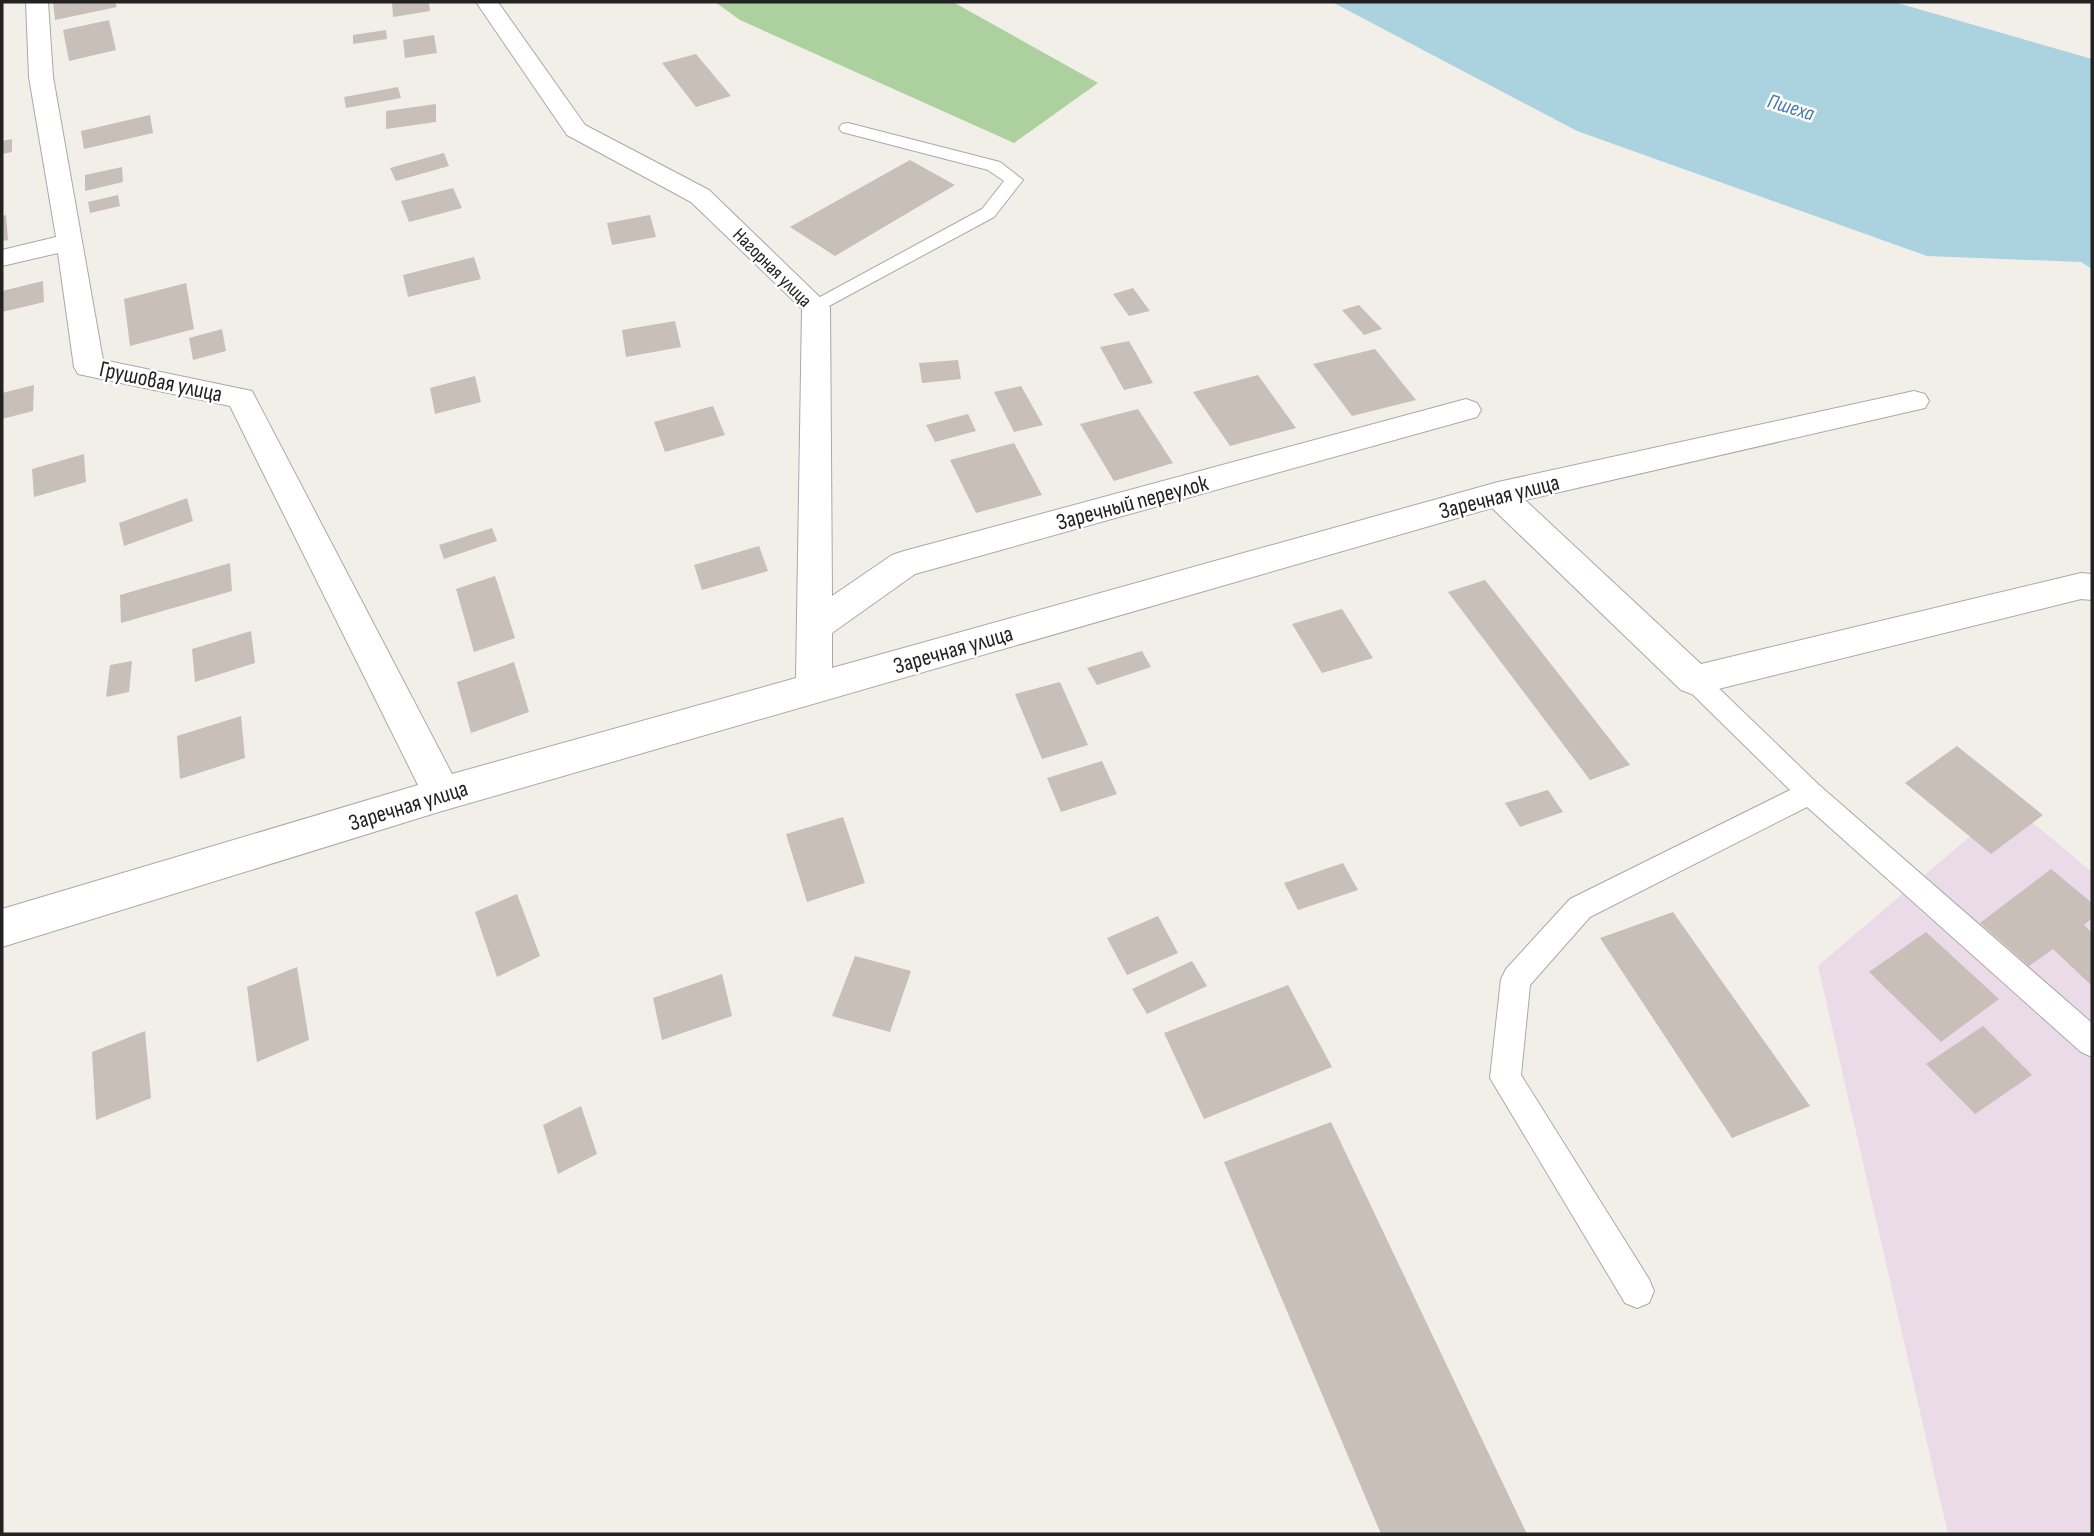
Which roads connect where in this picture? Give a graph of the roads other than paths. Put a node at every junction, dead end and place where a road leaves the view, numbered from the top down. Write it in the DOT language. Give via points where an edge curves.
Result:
graph roads {
  1 [pos="37,2"];
  2 [pos="487,2"];
  3 [pos="848,128"];
  4 [pos="70,242"];
  5 [pos="2,258"];
  6 [pos="816,307"];
  7 [pos="1913,401"];
  8 [pos="1466,410"];
  9 [pos="1498,494"];
  10 [pos="2092,587"];
  11 [pos="814,627"];
  12 [pos="1693,680"];
  13 [pos="814,689"];
  14 [pos="1810,793"];
  15 [pos="442,794"];
  16 [pos="2,928"];
  17 [pos="2092,1042"];
  18 [pos="1637,1291"];
  1 -- 4 [label="street, Грушовая улица" via="41,77"];
  2 -- 6 [label="street, Нагорная улица" via="576,130 700,196"];
  3 -- 6 [label="lane" via="994,166 1014,180 988,213"];
  4 -- 5 [label="street"];
  4 -- 15 [label="street, Грушовая улица" via="89,367 241,398"];
  6 -- 11 [label="street, Нагорная улица"];
  7 -- 9 [label="street, Заречная улица"];
  8 -- 11 [label="street, Заречный переулок" via="904,564"];
  9 -- 12 [label="street"];
  9 -- 13 [label="street, Заречная улица"];
  10 -- 12 [label="street"];
  11 -- 13 [label="street, Нагорная улица"];
  12 -- 14 [label="lane"];
  13 -- 15 [label="street, Заречная улица"];
  14 -- 17 [label="lane"];
  14 -- 18 [label="lane" via="1580,908 1516,979 1505,1078"];
  15 -- 16 [label="street, Заречная улица"];
}
